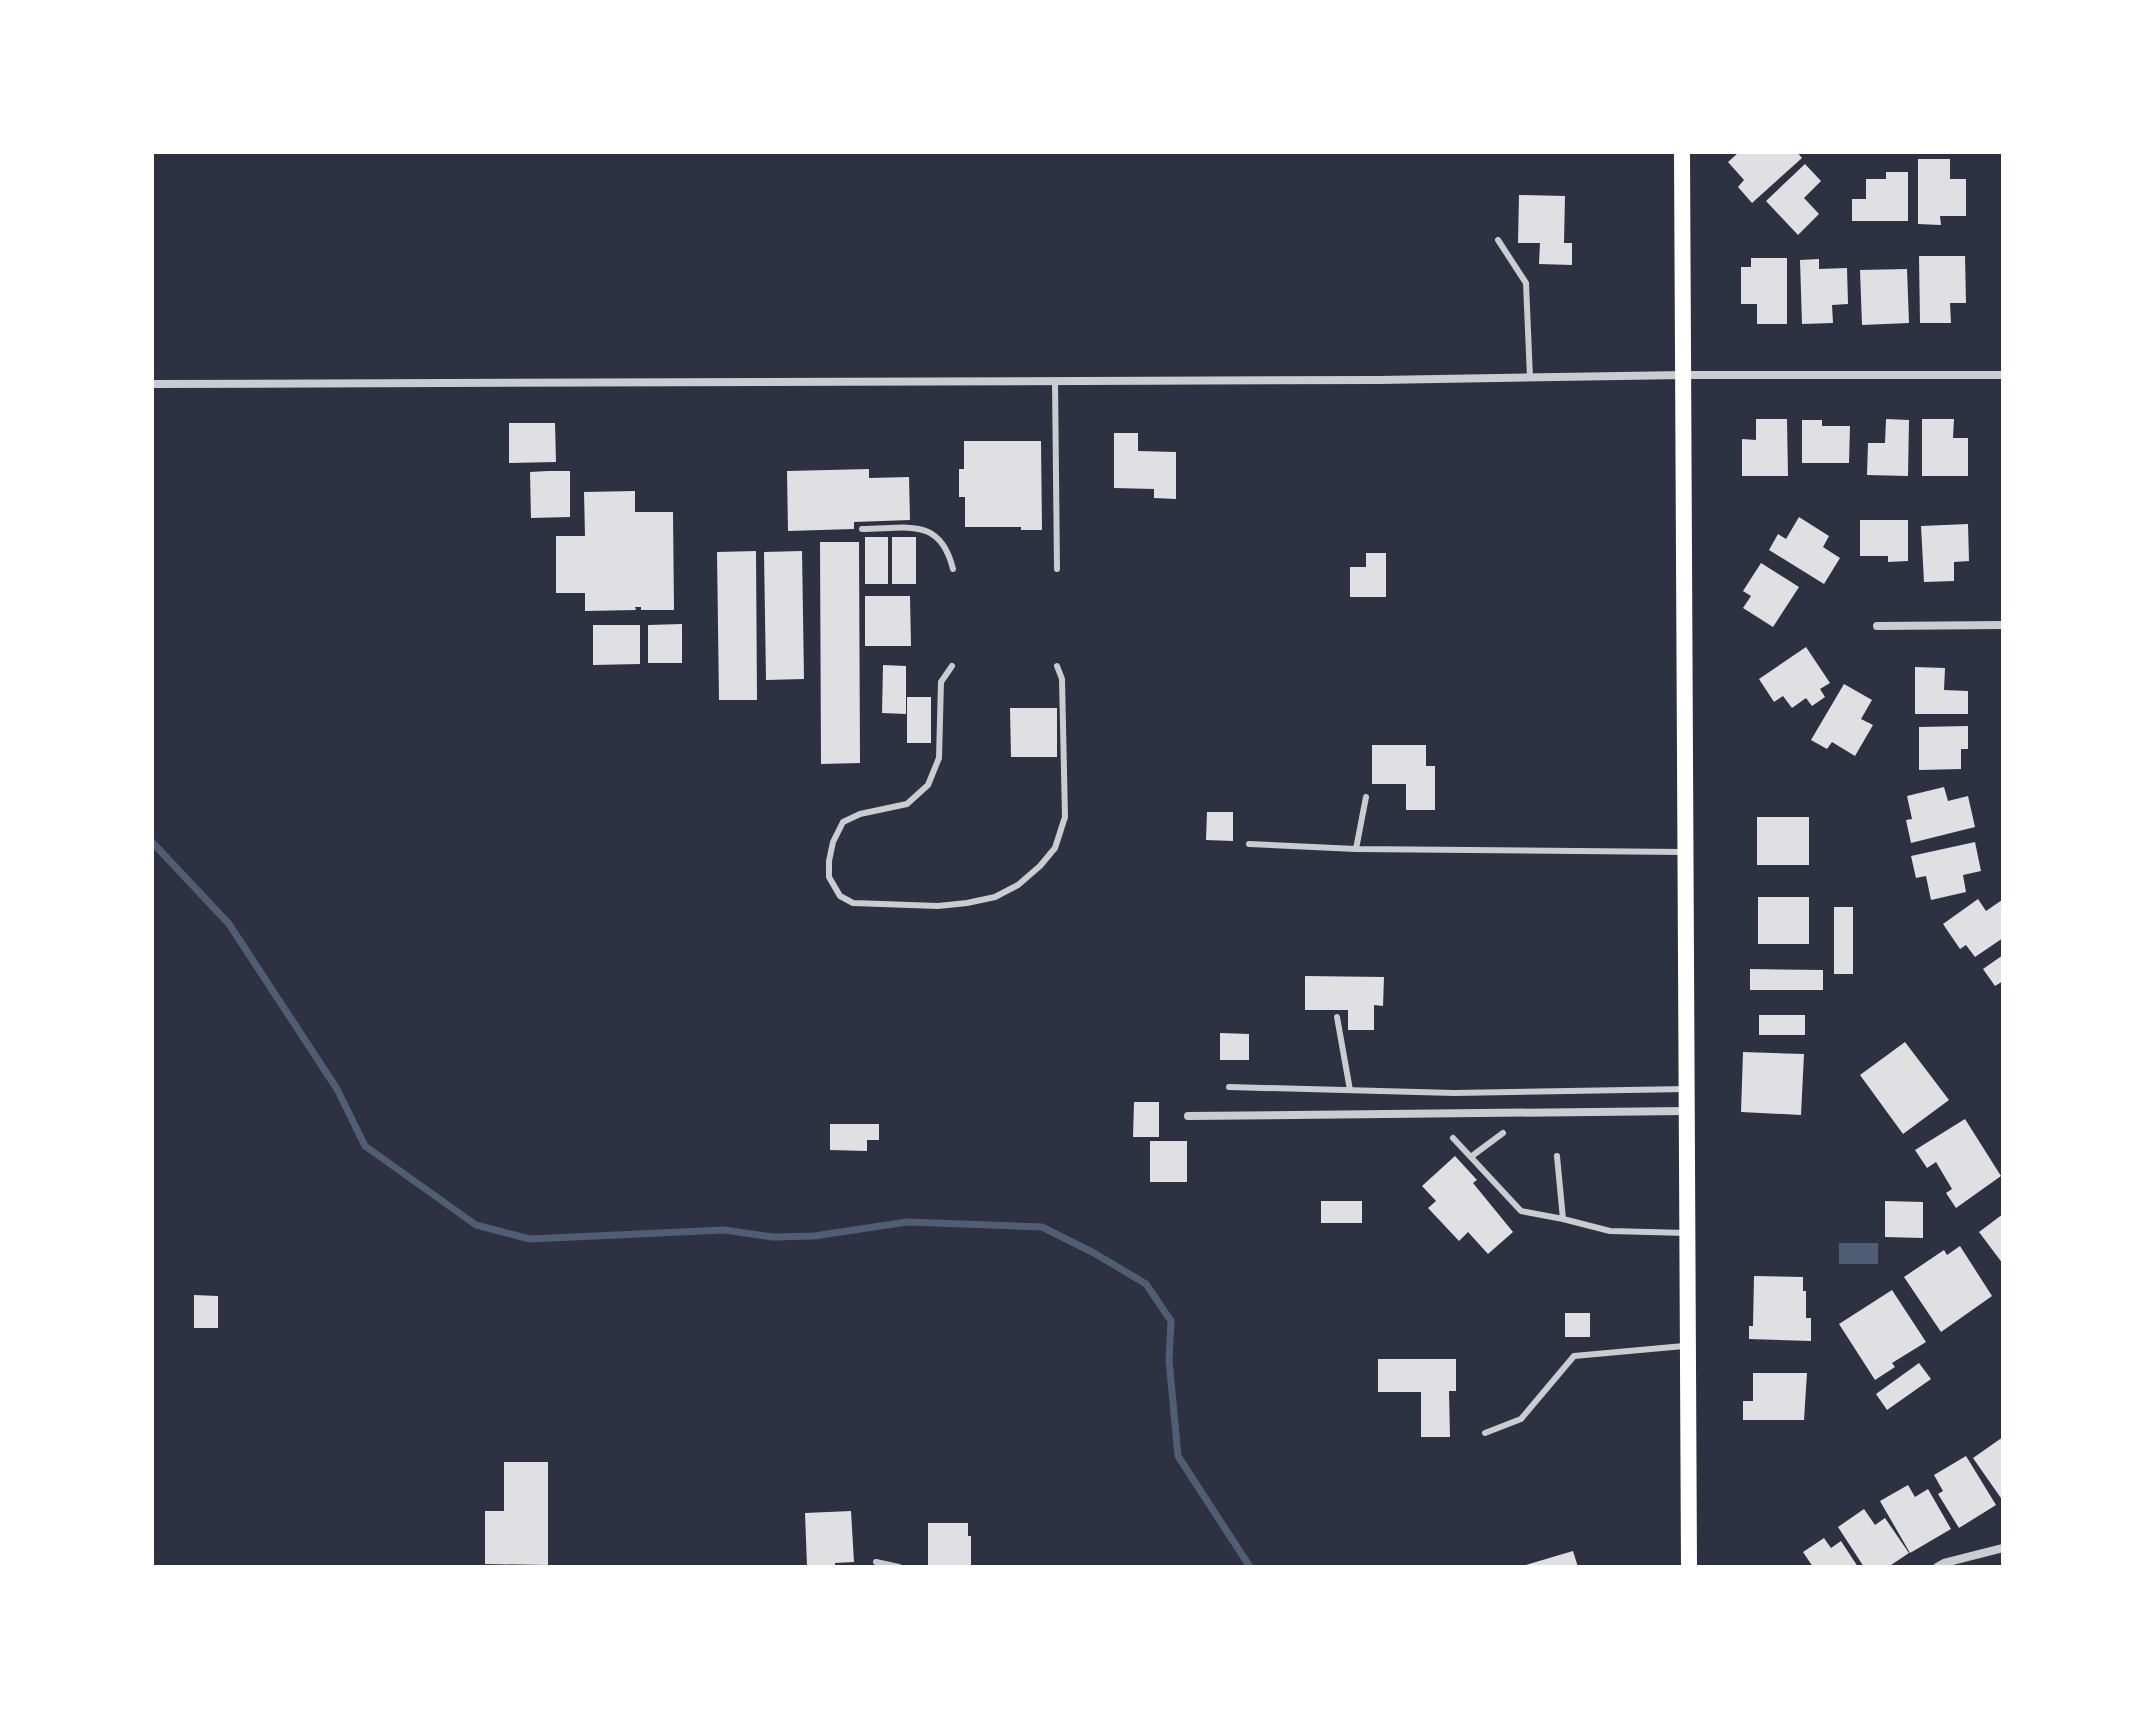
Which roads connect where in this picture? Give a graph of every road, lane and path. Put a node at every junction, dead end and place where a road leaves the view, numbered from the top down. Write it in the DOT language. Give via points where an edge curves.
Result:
graph roads {
  1 [pos="1682,152"];
  2 [pos="1498,240"];
  3 [pos="1684,375"];
  4 [pos="2003,375"];
  5 [pos="1530,378"];
  6 [pos="1055,381"];
  7 [pos="152,384"];
  8 [pos="862,529"];
  9 [pos="953,569"];
  10 [pos="1057,569"];
  11 [pos="2003,625"];
  12 [pos="1877,626"];
  13 [pos="952,666"];
  14 [pos="1057,666"];
  15 [pos="1366,797"];
  16 [pos="1249,844"];
  17 [pos="1356,849"];
  18 [pos="1687,852"];
  19 [pos="1337,1017"];
  20 [pos="1229,1087"];
  21 [pos="1686,1089"];
  22 [pos="1350,1090"];
  23 [pos="1686,1111"];
  24 [pos="1188,1116"];
  25 [pos="1503,1133"];
  26 [pos="1453,1138"];
  27 [pos="1472,1156"];
  28 [pos="1557,1156"];
  29 [pos="1563,1219"];
  30 [pos="1687,1233"];
  31 [pos="1688,1346"];
  32 [pos="1485,1433"];
  33 [pos="2003,1548"];
  34 [pos="876,1562"];
  35 [pos="899,1567"];
  36 [pos="1689,1567"];
  37 [pos="1937,1567"];
  1 -- 3 [label="main road"];
  2 -- 5 [label="lane" via="1526,283"];
  3 -- 4 [label="street"];
  3 -- 5 [label="street"];
  3 -- 18 [label="main road"];
  5 -- 6 [label="street"];
  6 -- 7 [label="street"];
  6 -- 10 [label="lane"];
  8 -- 9 [label="lane" via="923,529 938,536"];
  11 -- 12 [label="street"];
  13 -- 14 [label="lane" via="941,682 939,758 928,785 907,804 843,822 833,842 829,877 840,896 853,903 938,906 995,897 1018,885 1055,848 1065,817 1062,679"];
  15 -- 17 [label="lane"];
  16 -- 17 [label="lane"];
  17 -- 18 [label="lane"];
  18 -- 21 [label="main road"];
  19 -- 22 [label="lane"];
  20 -- 22 [label="lane"];
  21 -- 22 [label="lane"];
  21 -- 23 [label="main road"];
  23 -- 24 [label="street"];
  23 -- 30 [label="main road"];
  25 -- 27 [label="lane"];
  26 -- 27 [label="lane"];
  27 -- 29 [label="lane" via="1521,1211"];
  28 -- 29 [label="lane"];
  29 -- 30 [label="lane" via="1610,1231"];
  30 -- 31 [label="main road"];
  31 -- 32 [label="lane" via="1574,1356 1521,1419"];
  31 -- 36 [label="main road"];
  33 -- 37 [label="street"];
  34 -- 35 [label="lane"];
}
